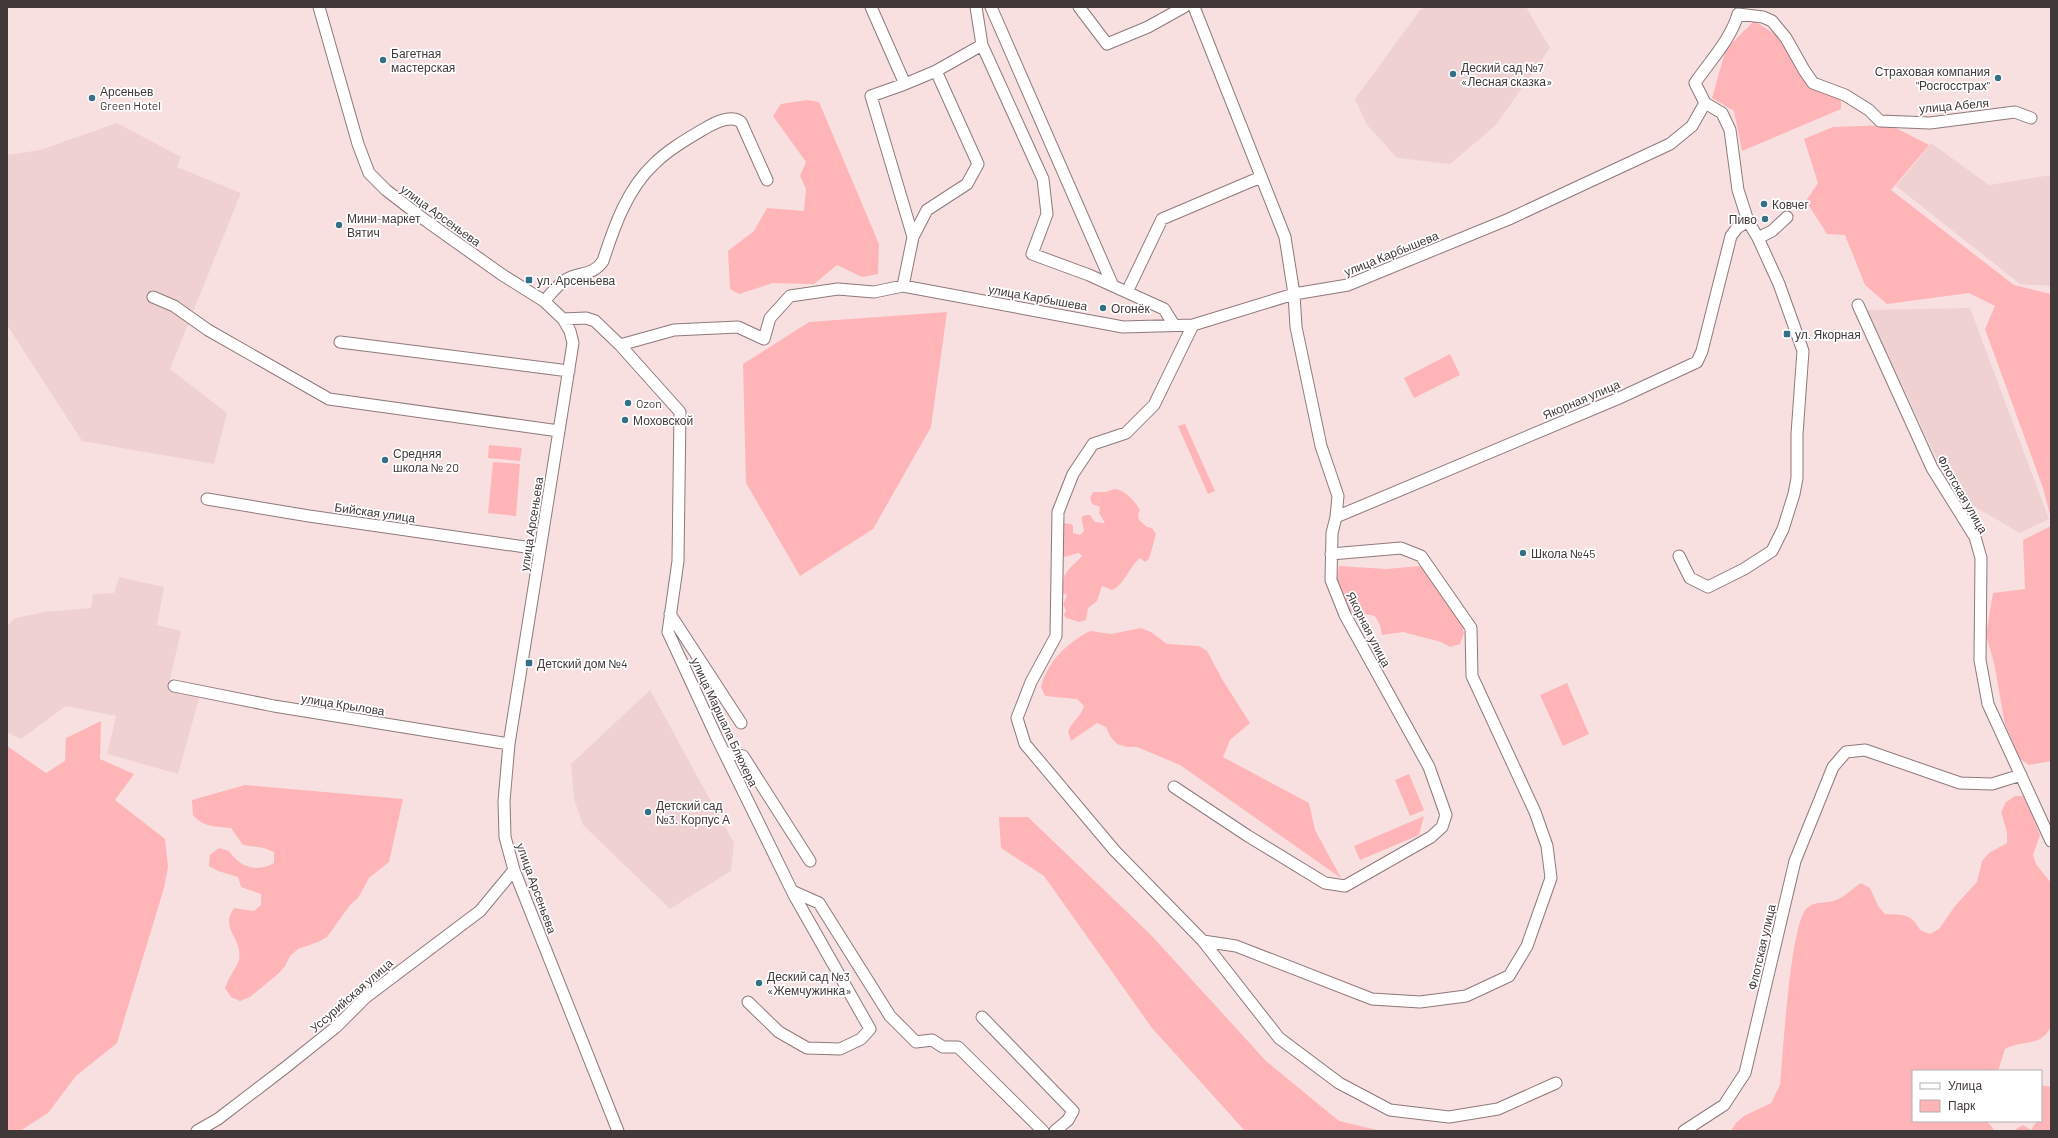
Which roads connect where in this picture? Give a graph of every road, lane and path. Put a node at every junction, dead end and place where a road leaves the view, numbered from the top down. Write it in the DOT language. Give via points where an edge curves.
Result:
graph roads {
  1 [pos="319,7"];
  2 [pos="871,7"];
  3 [pos="976,7"];
  4 [pos="992,7"];
  5 [pos="1079,7"];
  6 [pos="1184,7"];
  7 [pos="1194,7"];
  8 [pos="1738,10"];
  9 [pos="982,45"];
  10 [pos="936,71"];
  11 [pos="905,84"];
  12 [pos="1705,103"];
  13 [pos="2031,118"];
  14 [pos="1261,177"];
  15 [pos="767,180"];
  16 [pos="1787,217"];
  17 [pos="1748,221"];
  18 [pos="913,237"];
  19 [pos="1758,238"];
  20 [pos="903,286"];
  21 [pos="1113,286"];
  22 [pos="1127,292"];
  23 [pos="1294,294"];
  24 [pos="153,297"];
  25 [pos="544,302"];
  26 [pos="1858,305"];
  27 [pos="563,319"];
  28 [pos="1174,325"];
  29 [pos="1193,325"];
  30 [pos="340,342"];
  31 [pos="620,345"];
  32 [pos="569,372"];
  33 [pos="559,431"];
  34 [pos="207,499"];
  35 [pos="1336,517"];
  36 [pos="539,549"];
  37 [pos="1332,554"];
  38 [pos="1679,556"];
  39 [pos="670,614"];
  40 [pos="174,686"];
  41 [pos="741,723"];
  42 [pos="509,744"];
  43 [pos="724,752"];
  44 [pos="2021,775"];
  45 [pos="1174,787"];
  46 [pos="2051,841"];
  47 [pos="810,860"];
  48 [pos="514,870"];
  49 [pos="792,892"];
  50 [pos="1203,941"];
  51 [pos="748,1002"];
  52 [pos="982,1017"];
  53 [pos="1556,1083"];
  54 [pos="197,1131"];
  55 [pos="618,1131"];
  56 [pos="1043,1131"];
  57 [pos="1055,1131"];
  58 [pos="1684,1131"];
  1 -- 25 [label="street, улица Арсеньева" via="358,144 369,172 386,190 418,215"];
  2 -- 11 [label="street"];
  3 -- 9 [label="street"];
  4 -- 21 [label="street"];
  5 -- 6 [label="street" via="1107,44 1148,27"];
  7 -- 14 [label="street"];
  8 -- 12 [label="street" via="1735,24 1728,37 1695,83"];
  8 -- 13 [label="street, улица Абеля" via="1772,21 1786,38 1813,83 1845,95 1870,110 1880,121 1930,123 2015,112"];
  9 -- 10 [label="street"];
  9 -- 21 [label="street" via="1042,179 1047,214 1032,254"];
  10 -- 11 [label="street"];
  10 -- 18 [label="street" via="978,164 967,184 927,210"];
  11 -- 18 [label="street" via="871,96"];
  12 -- 17 [label="street" via="1722,113 1730,130 1738,190"];
  12 -- 23 [label="street, улица Карбышева" via="1692,126 1670,144 1509,219 1348,285"];
  14 -- 22 [label="street" via="1162,219"];
  14 -- 23 [label="street" via="1284,237"];
  15 -- 25 [label="street" via="741,122 729,119 711,125 654,164 638,183 625,204 599,267 567,279"];
  16 -- 19 [label="street" via="1772,231"];
  17 -- 19 [label="street"];
  17 -- 35 [label="street, Якорная улица" via="1737,228 1731,236 1697,362 1617,399"];
  18 -- 20 [label="street"];
  19 -- 38 [label="street" via="1779,284 1803,351 1794,494 1783,529 1772,551 1744,570 1708,587 1690,578"];
  20 -- 28 [label="street, улица Карбышева" via="1123,326"];
  20 -- 31 [label="street" via="874,292 838,290 790,296 770,318 764,340 738,327 674,330"];
  21 -- 22 [label="street"];
  22 -- 28 [label="street" via="1164,309"];
  23 -- 29 [label="street, улица Карбышева"];
  23 -- 35 [label="street" via="1296,327 1321,446 1338,496"];
  24 -- 33 [label="street" via="174,306 208,330 329,399"];
  25 -- 27 [label="street, улица Арсеньева"];
  26 -- 44 [label="street, Флотская улица" via="1932,468 1975,537 1980,558 1980,650 1984,684 1991,712"];
  27 -- 31 [label="street, улица Маршала Блюхера" via="586,318 595,321"];
  27 -- 32 [label="street, улица Арсеньева" via="573,343"];
  28 -- 29 [label="street, улица Карбышева"];
  29 -- 50 [label="street" via="1154,405 1126,433 1093,444 1073,474 1058,512 1056,636 1031,682 1017,718 1025,744 1115,851"];
  30 -- 32 [label="street"];
  31 -- 39 [label="street, улица Маршала Блюхера" via="680,412 678,561"];
  32 -- 33 [label="street, улица Арсеньева"];
  33 -- 36 [label="street, улица Арсеньева"];
  34 -- 36 [label="street, Бийская улица"];
  35 -- 37 [label="street, Якорная улица" via="1332,533"];
  36 -- 42 [label="street, улица Арсеньева"];
  37 -- 45 [label="street, Якорная улица" via="1331,580 1345,615 1429,767 1446,815 1442,827 1431,837 1345,886 1325,883"];
  37 -- 50 [label="street" via="1401,548 1421,556 1471,628 1472,676 1535,812 1547,846 1551,878 1527,946 1509,976 1466,996 1420,1002 1372,1000 1236,946"];
  39 -- 41 [label="street"];
  39 -- 43 [label="street, улица Маршала Блюхера" via="668,632"];
  40 -- 42 [label="street, улица Крылова" via="274,706"];
  42 -- 48 [label="street, улица Арсеньева" via="504,801 505,837"];
  43 -- 47 [label="street" via="743,756"];
  43 -- 49 [label="street, улица Маршала Блюхера"];
  44 -- 46 [label="street, Флотская улица"];
  44 -- 58 [label="street, Флотская улица" via="1992,784 1960,783 1865,750 1846,752 1833,767 1795,861 1745,1073 1724,1105"];
  48 -- 54 [label="street, Уссурийская улица" via="480,911 366,997 336,1027 286,1067"];
  48 -- 55 [label="street, улица Арсеньева"];
  49 -- 51 [label="street, улица Маршала Блюхера" via="870,1029 861,1039 840,1049 807,1048 779,1032"];
  49 -- 56 [label="street" via="819,903 890,1016 916,1042 932,1040 943,1046 958,1047"];
  50 -- 53 [label="street" via="1279,1038 1339,1083 1390,1110 1456,1116 1498,1109"];
  52 -- 57 [label="street" via="1073,1111 1068,1120"];
}
